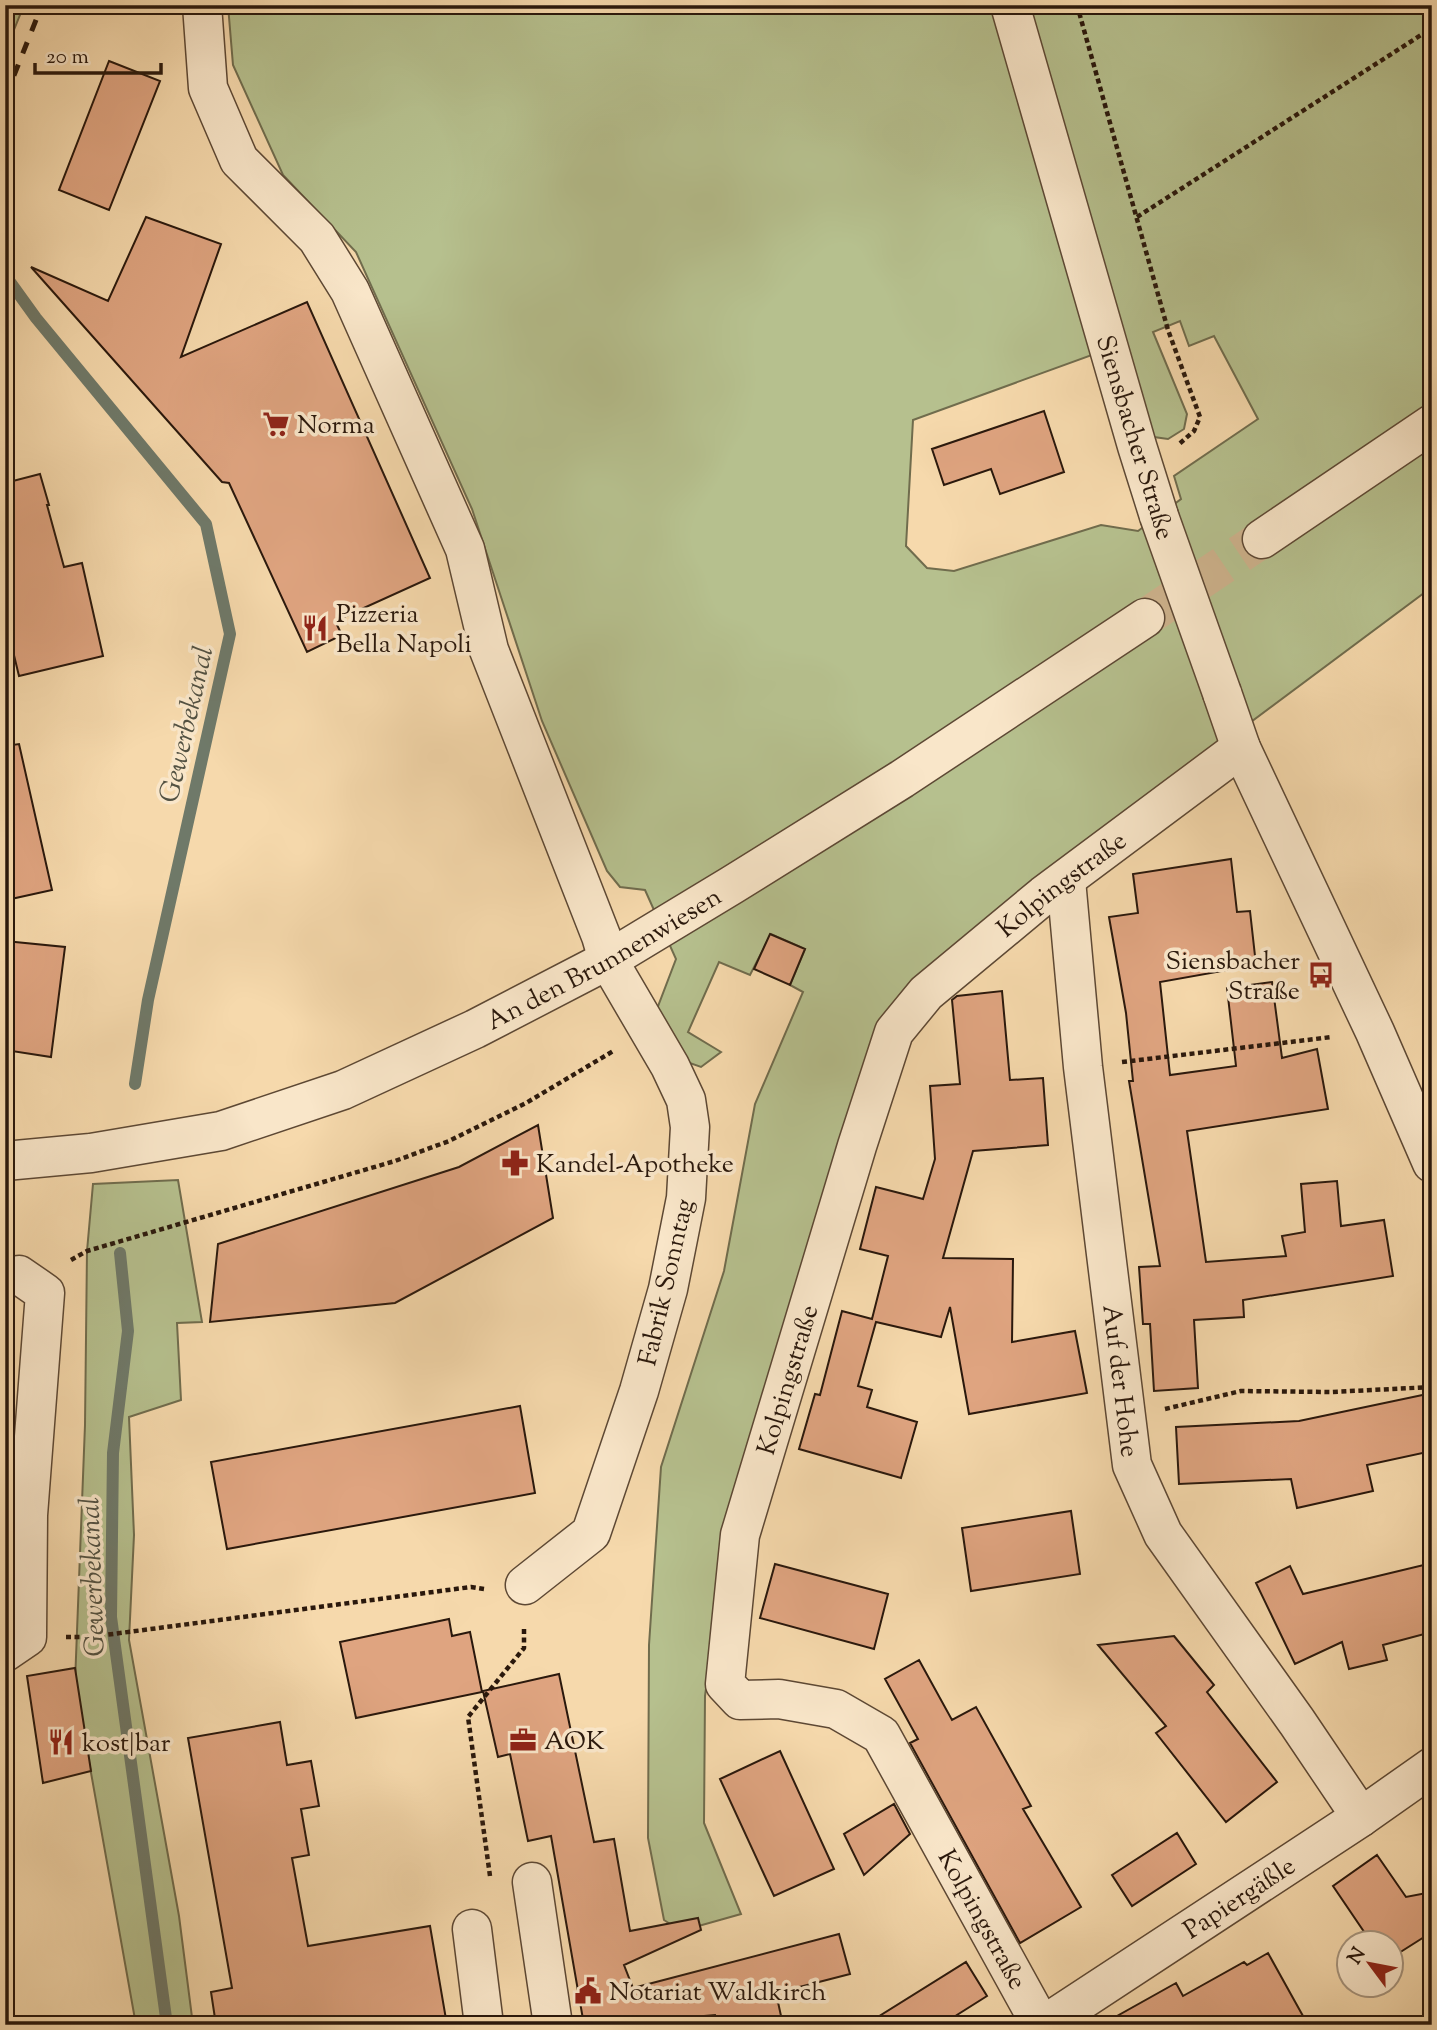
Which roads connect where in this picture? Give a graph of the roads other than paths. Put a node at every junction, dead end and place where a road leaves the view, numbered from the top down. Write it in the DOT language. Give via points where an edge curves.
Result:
graph roads {
  1 [pos="202,5"];
  2 [pos="1010,5"];
  3 [pos="1432,424"];
  4 [pos="1262,539"];
  5 [pos="1145,618"];
  6 [pos="1241,748"];
  7 [pos="1066,880"];
  8 [pos="608,960"];
  9 [pos="1430,1152"];
  10 [pos="7,1163"];
  11 [pos="18,1280"];
  12 [pos="525,1585"];
  13 [pos="5,1653"];
  14 [pos="1432,1767"];
  15 [pos="1361,1816"];
  16 [pos="532,1882"];
  17 [pos="472,1929"];
  18 [pos="484,2025"];
  19 [pos="553,2025"];
  20 [pos="1043,2025"];
  1 -- 8 [label="street, Fabrik Sonntag" via="208,88 239,160 317,238 350,291 465,549 489,650"];
  2 -- 6 [label="street, Siensbacher Straße, bridge" via="1159,516"];
  3 -- 4 [label="street"];
  5 -- 8 [label="street, An den Brunnenwiesen" via="902,779"];
  6 -- 7 [label="street, Kolpingstraße"];
  6 -- 9 [label="street, Siensbacher Straße"];
  7 -- 15 [label="street, Auf der Hohe" via="1083,1067 1132,1465 1163,1534"];
  7 -- 20 [label="street, Kolpingstraße" via="926,993 894,1032 740,1535 725,1684 740,1700 779,1699 835,1709 881,1735"];
  8 -- 10 [label="street, An den Brunnenwiesen" via="343,1090 221,1131"];
  8 -- 12 [label="street, Fabrik Sonntag" via="686,1100 690,1127 686,1198 668,1289 639,1391 590,1533"];
  11 -- 13 [label="street" via="45,1293 28,1515 27,1637"];
  14 -- 15 [label="street, Papiergäßle"];
  15 -- 20 [label="street, Papiergäßle"];
  16 -- 19 [label="street"];
  17 -- 18 [label="street"];
}
